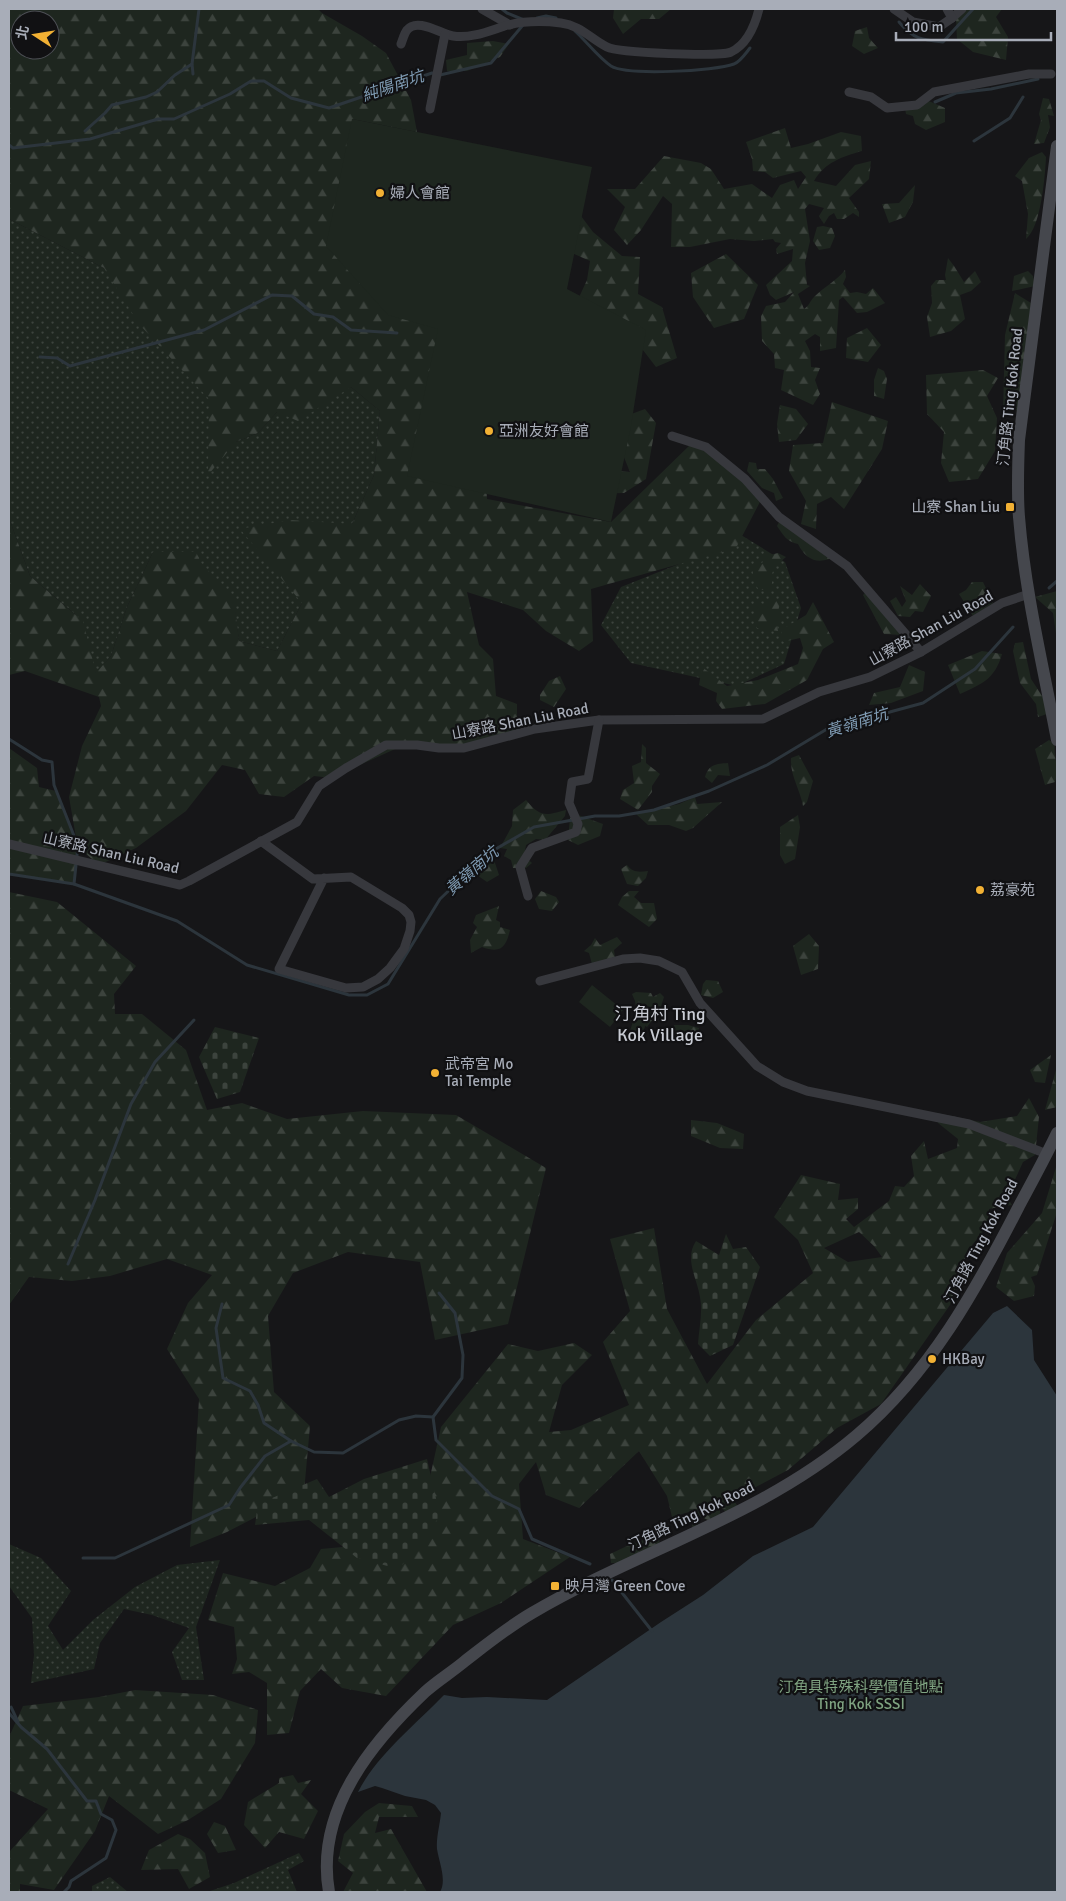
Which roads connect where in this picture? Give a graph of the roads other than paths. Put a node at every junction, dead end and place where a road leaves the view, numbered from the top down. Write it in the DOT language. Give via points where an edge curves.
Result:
graph roads {
  1 [pos="482,9"];
  2 [pos="760,9"];
  3 [pos="894,9"];
  4 [pos="947,9"];
  5 [pos="962,9"];
  6 [pos="952,18"];
  7 [pos="510,25"];
  8 [pos="445,34"];
  9 [pos="401,44"];
  10 [pos="1051,74"];
  11 [pos="849,92"];
  12 [pos="430,109"];
  13 [pos="1057,146"];
  14 [pos="672,436"];
  15 [pos="1029,594"];
  16 [pos="921,652"];
  17 [pos="599,720"];
  18 [pos="1057,740"];
  19 [pos="261,841"];
  20 [pos="9,844"];
  21 [pos="324,878"];
  22 [pos="528,896"];
  23 [pos="540,981"];
  24 [pos="1057,1133"];
  25 [pos="1047,1154"];
  26 [pos="329,1892"];
  1 -- 7 [label="street"];
  2 -- 7 [label="street" via="755,26 746,39 733,51 722,54 626,52 608,48 572,24 539,22"];
  3 -- 6 [label="street" via="913,22 929,26 939,27"];
  4 -- 6 [label="street"];
  5 -- 6 [label="street"];
  7 -- 8 [label="street" via="470,36"];
  8 -- 9 [label="street" via="413,25"];
  8 -- 12 [label="street"];
  10 -- 11 [label="street" via="1029,74 934,92 918,105 887,108 871,97"];
  13 -- 15 [label="main road, 汀角路 Ting Kok Road" via="1019,440 1017,488"];
  14 -- 16 [label="street" via="706,447 745,479 779,517 847,566"];
  15 -- 16 [label="street, 山寮路 Shan Liu Road" via="1002,603"];
  15 -- 18 [label="main road, 汀角路 Ting Kok Road"];
  16 -- 17 [label="street, 山寮路 Shan Liu Road" via="870,677 819,692 763,719"];
  17 -- 19 [label="street, 山寮路 Shan Liu Road" via="535,728 464,748 386,745 319,786 297,822"];
  17 -- 22 [label="street" via="588,778 572,782 569,803 578,824 576,832 532,848 520,867"];
  19 -- 20 [label="street, 山寮路 Shan Liu Road" via="180,885"];
  19 -- 21 [label="street" via="313,879"];
  21 -- 21 [label="street" via="279,969 346,988 363,986 390,968 404,948 410,931 409,915 350,877"];
  23 -- 25 [label="street" via="623,960 659,961 682,972 700,1003 750,1060 782,1082 807,1091 969,1124"];
  24 -- 25 [label="main road, 汀角路 Ting Kok Road"];
  25 -- 26 [label="main road, 汀角路 Ting Kok Road" via="958,1318 904,1389 857,1435 808,1472 764,1499 592,1581 532,1614 500,1634 426,1691 374,1747 340,1801 327,1848"];
}
